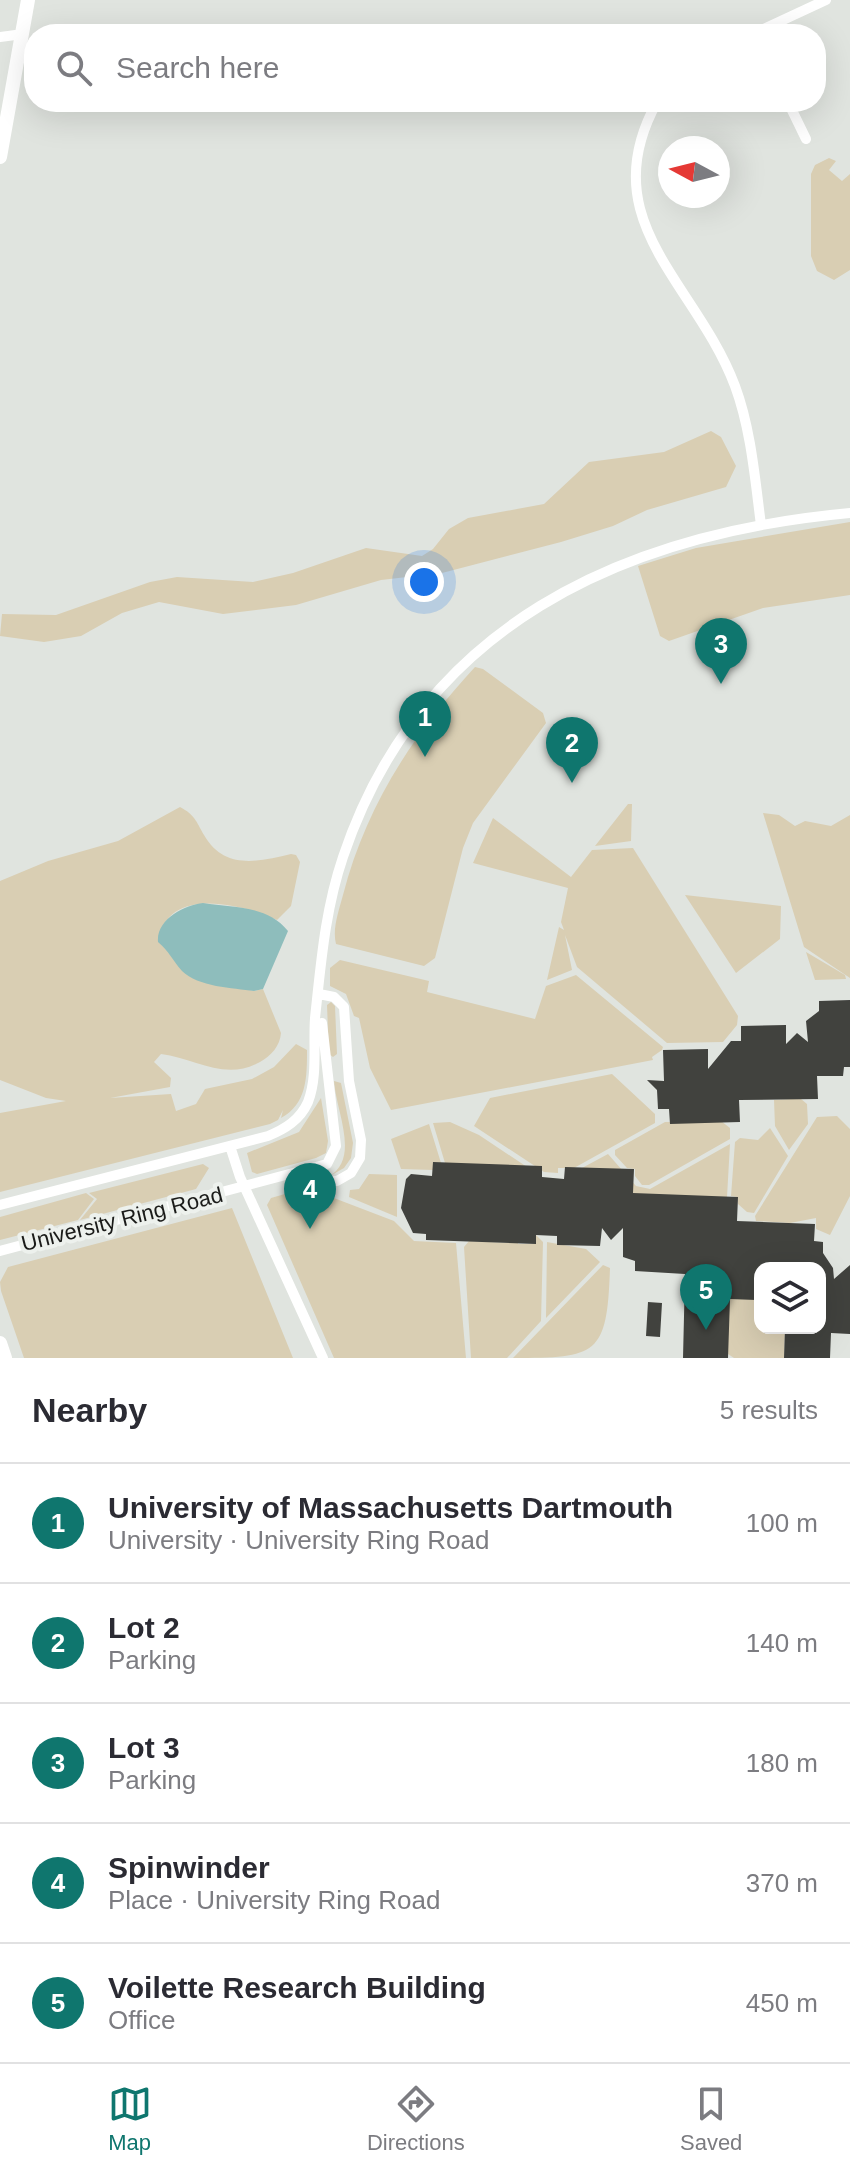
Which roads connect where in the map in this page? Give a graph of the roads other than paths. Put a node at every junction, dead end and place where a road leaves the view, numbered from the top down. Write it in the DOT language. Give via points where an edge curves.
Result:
graph roads {
  1 [pos="28,0"];
  2 [pos="826,0"];
  3 [pos="24,24"];
  4 [pos="776,24"];
  5 [pos="24,27"];
  6 [pos="23,34"];
  7 [pos="0,37"];
  8 [pos="652,112"];
  9 [pos="793,112"];
  10 [pos="806,139"];
  11 [pos="0,157"];
  12 [pos="850,513"];
  13 [pos="761,525"];
  14 [pos="319,994"];
  15 [pos="230,1146"];
  16 [pos="274,1180"];
  17 [pos="245,1188"];
  18 [pos="0,1205"];
  19 [pos="0,1251"];
  20 [pos="0,1343"];
  21 [pos="5,1358"];
  22 [pos="323,1358"];
  1 -- 3 [label="main road"];
  2 -- 4 [label="street"];
  5 -- 6 [label="main road"];
  6 -- 7 [label="street"];
  6 -- 11 [label="main road"];
  8 -- 13 [label="street" via="635,160 639,213 735,386"];
  9 -- 10 [label="street"];
  12 -- 13 [label="street, University Ring Road"];
  13 -- 14 [label="street, University Ring Road" via="659,549 582,581 501,633 447,683 391,757 355,825 329,910"];
  14 -- 15 [label="street, University Ring Road" via="312,1086 305,1107 284,1129"];
  14 -- 16 [label="street, University Ring Road" via="336,1151 323,1166"];
  14 -- 16 [label="street" via="334,997 344,1007 360,1158 351,1173 337,1181"];
  15 -- 17 [label="street, University Ring Road"];
  15 -- 18 [label="street, University Ring Road"];
  16 -- 17 [label="street, University Ring Road"];
  17 -- 19 [label="street, University Ring Road"];
  17 -- 22 [label="street, University Ring Road"];
  20 -- 21 [label="main road"];
}
